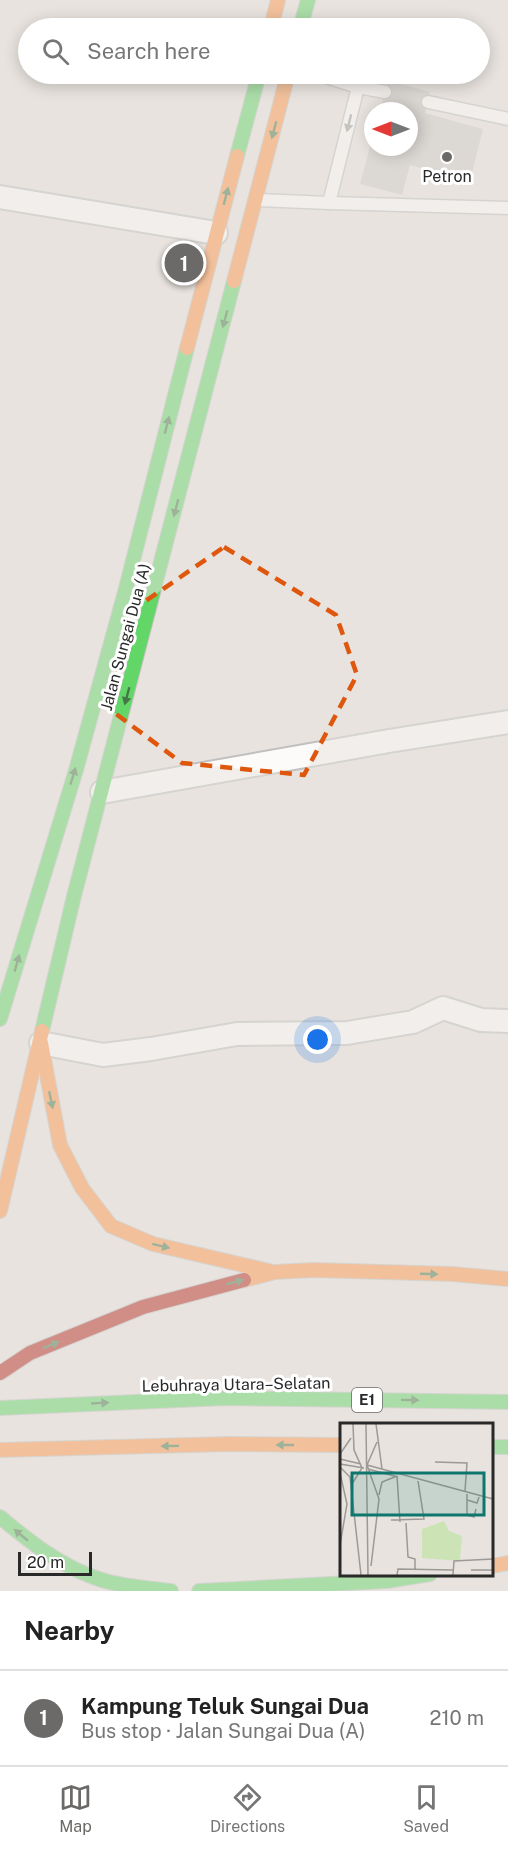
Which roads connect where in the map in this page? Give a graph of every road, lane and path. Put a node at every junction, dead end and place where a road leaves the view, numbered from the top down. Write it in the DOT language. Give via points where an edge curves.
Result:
graph roads {
  1 [pos="278,0"];
  2 [pos="308,0"];
  3 [pos="274,18"];
  4 [pos="303,18"];
  5 [pos="256,84"];
  6 [pos="285,84"];
  7 [pos="349,84"];
  8 [pos="358,87"];
  9 [pos="385,92"];
  10 [pos="428,102"];
  11 [pos="508,119"];
  12 [pos="0,197"];
  13 [pos="255,200"];
  14 [pos="329,203"];
  15 [pos="508,208"];
  16 [pos="216,233"];
  17 [pos="508,722"];
  18 [pos="102,792"];
  19 [pos="0,1019"];
  20 [pos="508,1021"];
  21 [pos="40,1043"];
  22 [pos="0,1211"];
  23 [pos="275,1272"];
  24 [pos="508,1279"];
  25 [pos="0,1372"];
  26 [pos="508,1402"];
  27 [pos="0,1408"];
  28 [pos="340,1445"];
  29 [pos="0,1450"];
  30 [pos="0,1517"];
  31 [pos="508,1563"];
  32 [pos="493,1566"];
  33 [pos="423,1576"];
  34 [pos="171,1591"];
  35 [pos="199,1591"];
  1 -- 3 [label="main road"];
  2 -- 4 [label="main road"];
  16 -- 5 [label="main road, Jalan Sungai Dua (A), one-way"];
  6 -- 13 [label="main road, Jalan Sungai Dua (A), one-way"];
  7 -- 8 [label="lane"];
  8 -- 9 [label="lane"];
  8 -- 14 [label="lane, one-way"];
  10 -- 11 [label="lane"];
  12 -- 16 [label="street"];
  13 -- 14 [label="lane"];
  13 -- 18 [label="main road, Jalan Sungai Dua (A), one-way"];
  14 -- 15 [label="lane"];
  19 -- 16 [label="main road, Jalan Sungai Dua (A), one-way" via="76,770"];
  17 -- 18 [label="street"];
  18 -- 21 [label="main road, Jalan Sungai Dua (A)"];
  20 -- 21 [label="street" via="481,1020 443,1008 413,1022 347,1033 237,1034 103,1055"];
  21 -- 22 [label="main road, Jalan Sungai Dua (A)"];
  21 -- 23 [label="main road, one-way" via="60,1145 82,1188 111,1226 153,1244"];
  23 -- 24 [label="main road, one-way" via="452,1274"];
  25 -- 23 [label="main road, one-way" via="30,1353 143,1307"];
  27 -- 26 [label="main road, Lebuhraya Utara–Selatan / E1, one-way" via="226,1398"];
  28 -- 29 [label="main road, one-way"];
  34 -- 30 [label="main road, one-way" via="104,1581 35,1546"];
  31 -- 32 [label="main road"];
  33 -- 35 [label="main road"];
}
